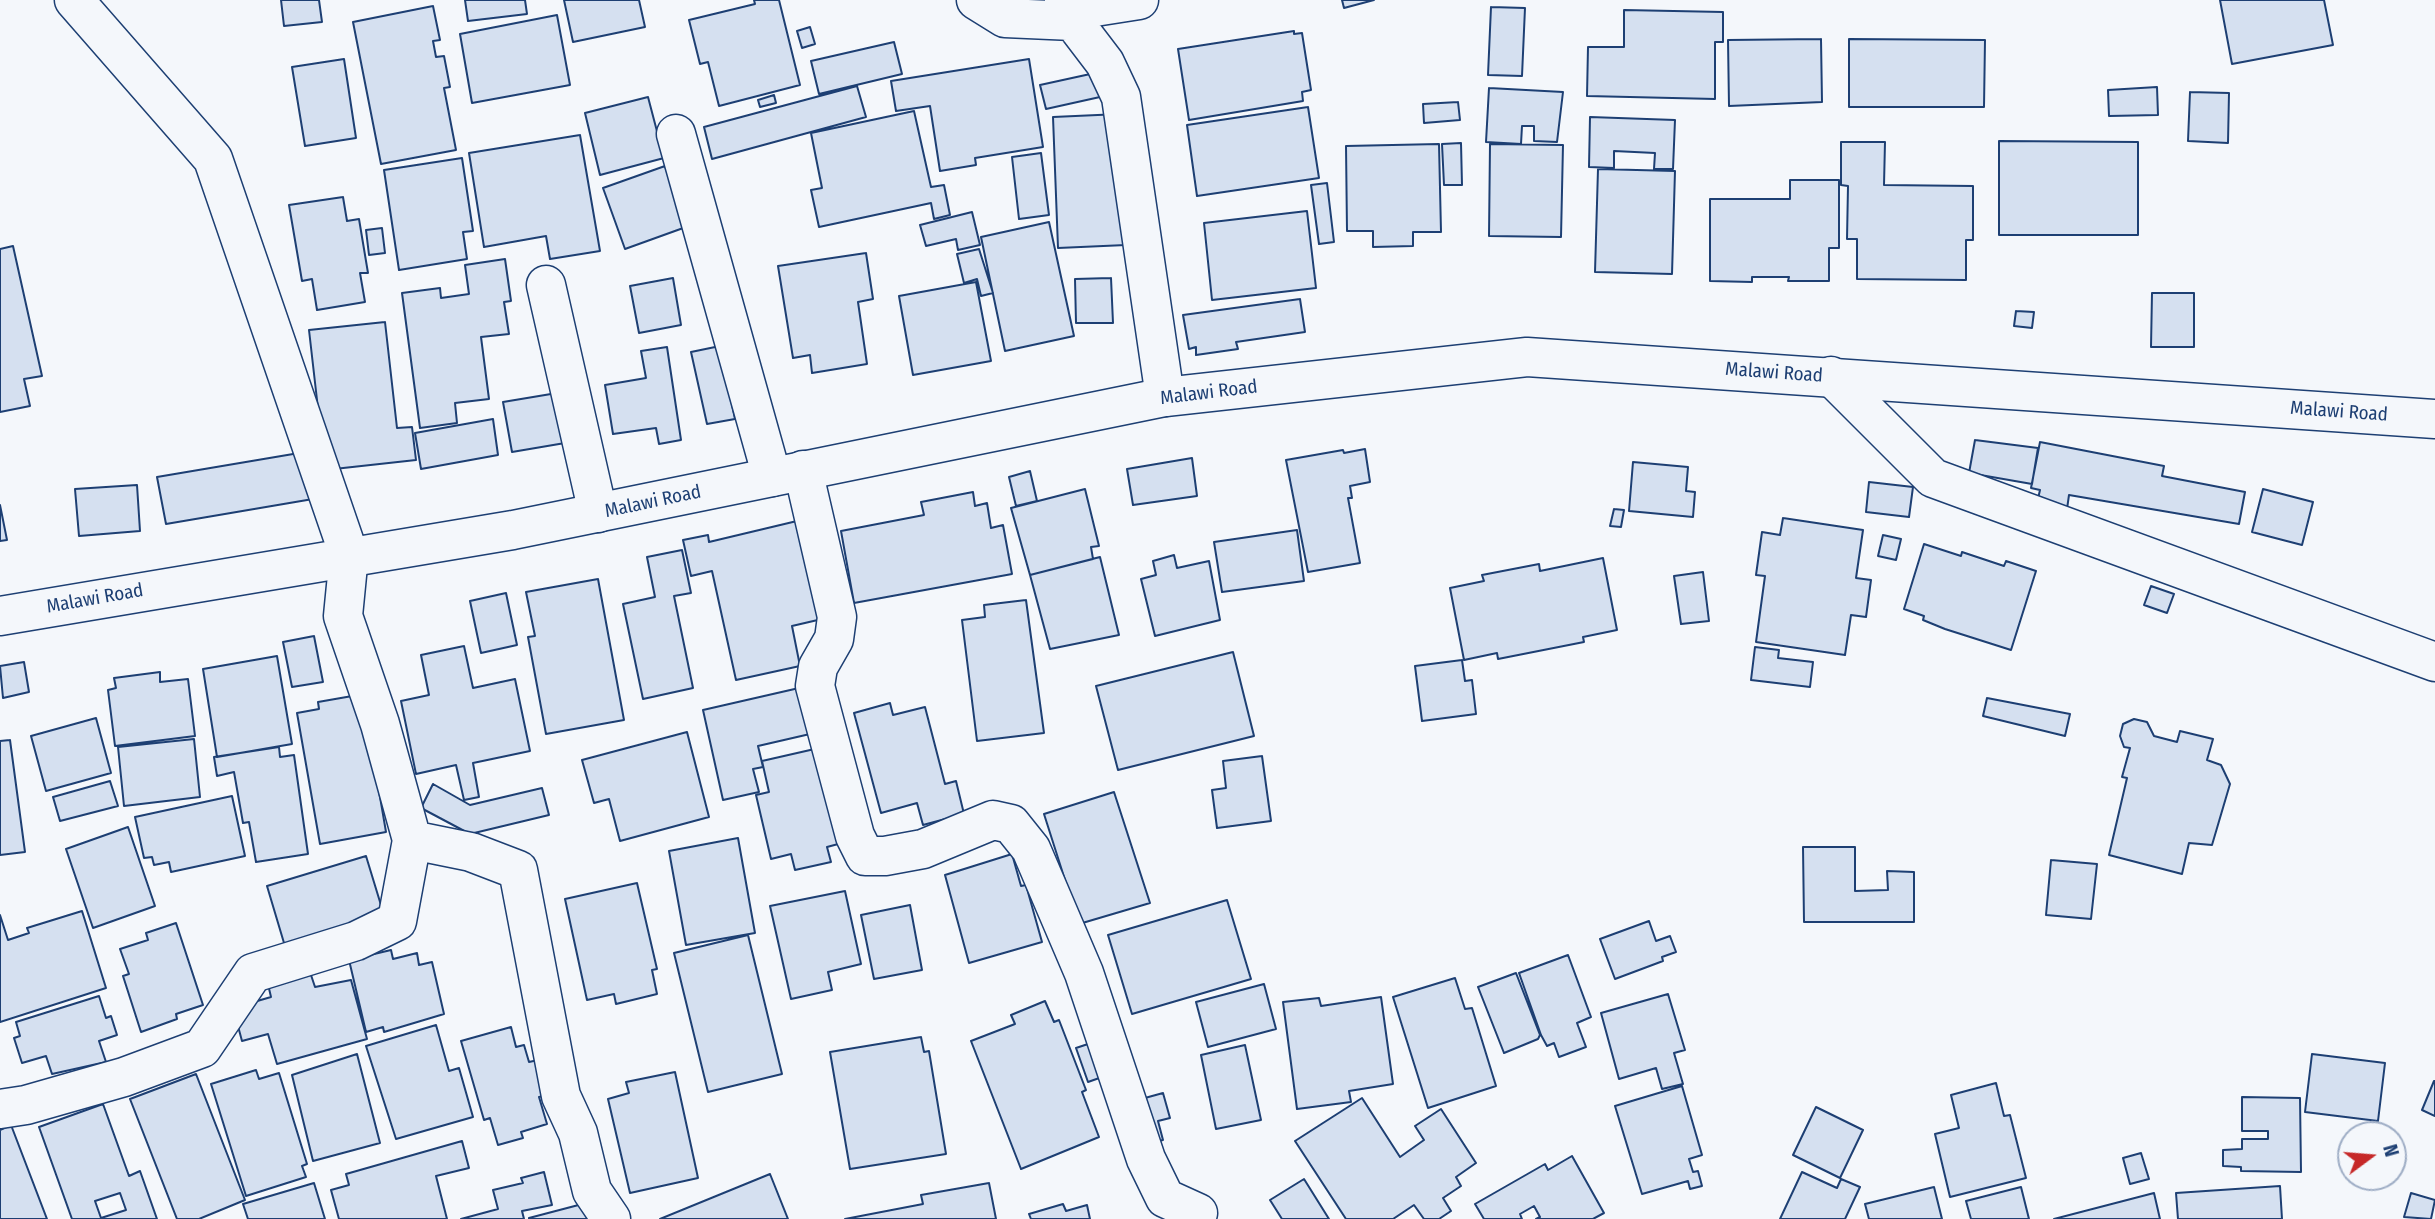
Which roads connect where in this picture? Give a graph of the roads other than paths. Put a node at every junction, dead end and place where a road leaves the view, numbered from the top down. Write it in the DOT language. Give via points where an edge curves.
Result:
graph roads {
  1 [pos="74,0"];
  2 [pos="975,0"];
  3 [pos="1139,0"];
  4 [pos="1069,11"];
  5 [pos="676,134"];
  6 [pos="546,285"];
  7 [pos="1831,376"];
  8 [pos="1165,397"];
  9 [pos="2435,419"];
  10 [pos="787,474"];
  11 [pos="598,513"];
  12 [pos="349,555"];
  13 [pos="0,616"];
  14 [pos="2435,662"];
  15 [pos="412,840"];
  16 [pos="0,1109"];
  17 [pos="1198,1213"];
  18 [pos="611,1219"];
  1 -- 12 [label="street" via="214,159"];
  2 -- 4 [label="street" via="1005,18"];
  3 -- 4 [label="street"];
  4 -- 8 [label="street" via="1105,63 1121,97"];
  5 -- 10 [label="street"];
  6 -- 11 [label="street"];
  7 -- 8 [label="street, Malawi Road" via="1527,357"];
  7 -- 9 [label="street, Malawi Road"];
  7 -- 14 [label="street" via="1933,478"];
  8 -- 10 [label="street, Malawi Road"];
  10 -- 11 [label="street, Malawi Road"];
  10 -- 17 [label="street" via="837,617 834,639 818,667 815,686 855,836 865,856 923,849 993,820 1011,824 1031,849 1084,973 1146,1159 1165,1198"];
  11 -- 12 [label="street, Malawi Road"];
  12 -- 13 [label="street, Malawi Road"];
  12 -- 15 [label="street" via="343,616 380,724"];
  15 -- 16 [label="street" via="397,921 356,941 253,973 202,1048 124,1077"];
  15 -- 18 [label="street" via="471,852 518,870 561,1096 578,1133 592,1191"];
}
